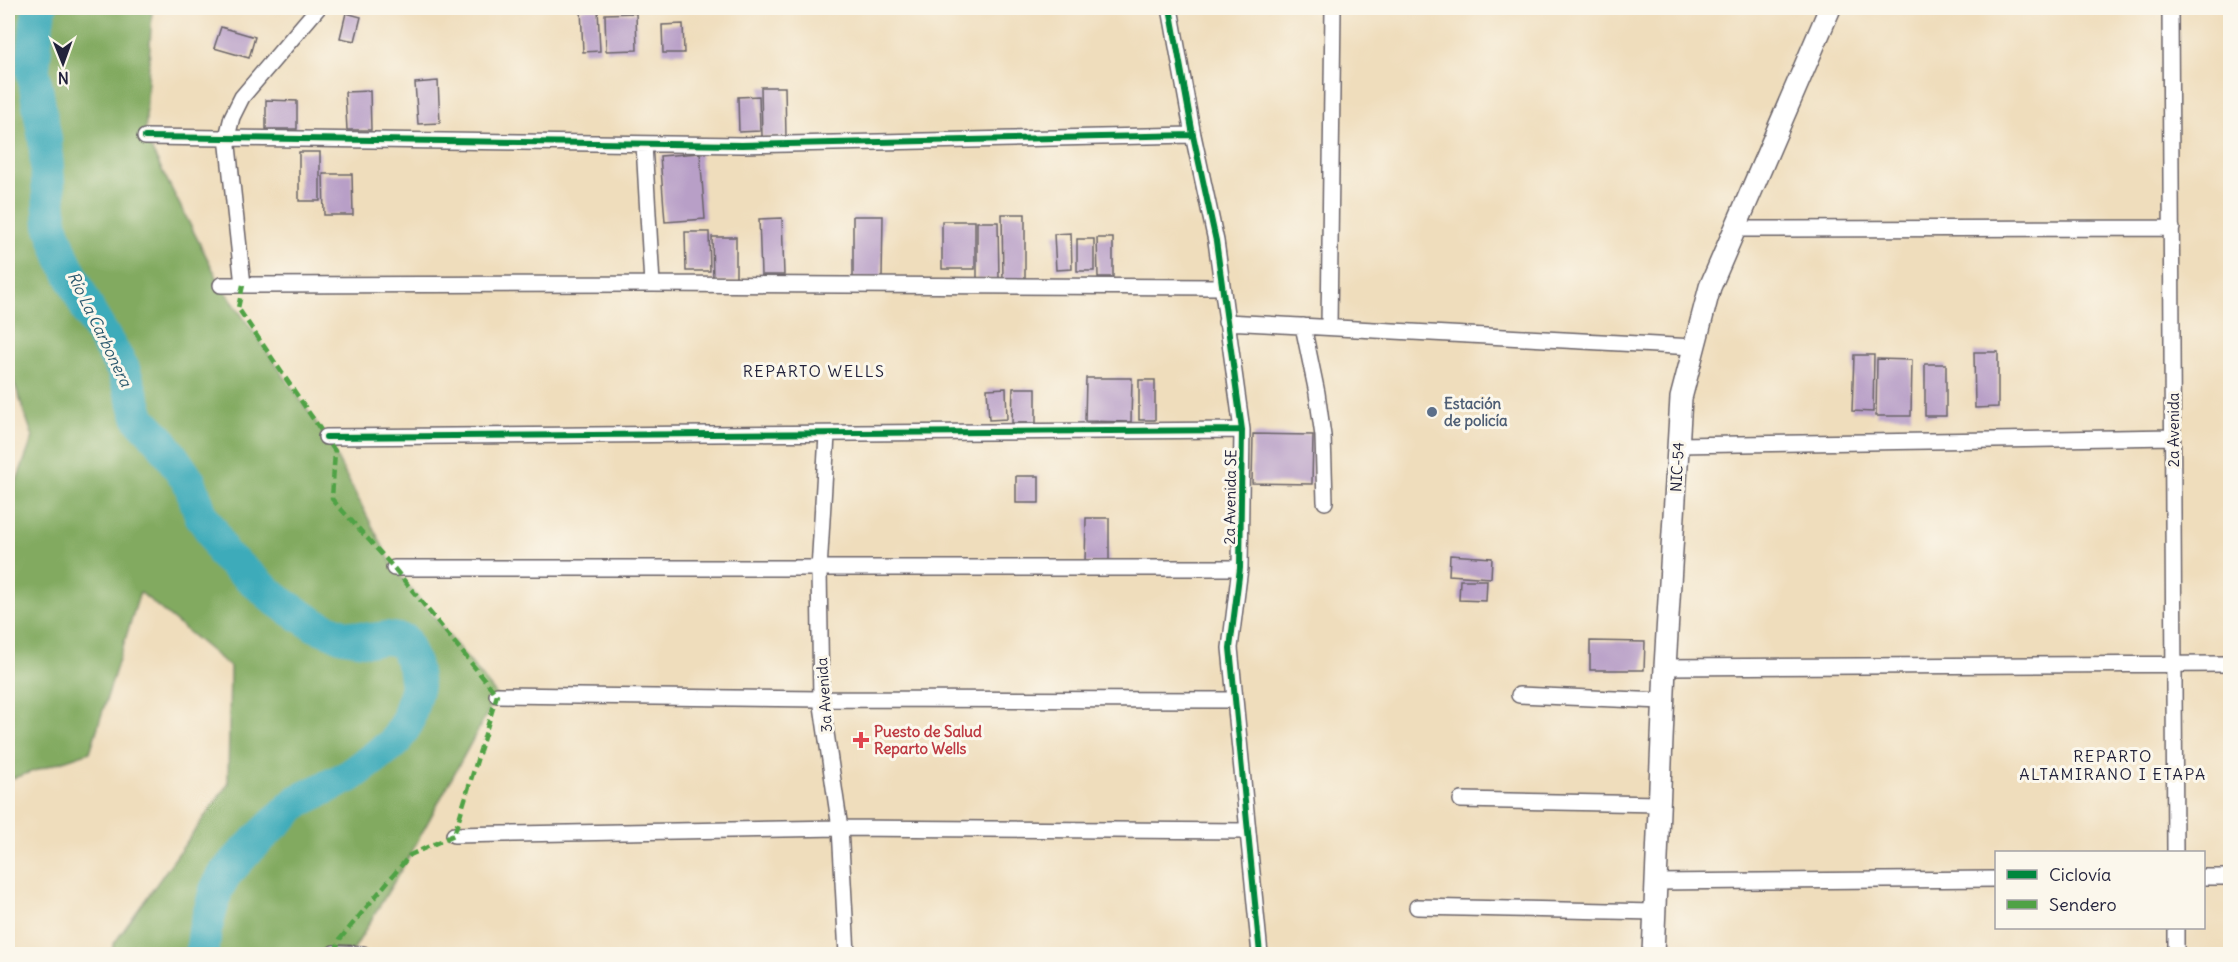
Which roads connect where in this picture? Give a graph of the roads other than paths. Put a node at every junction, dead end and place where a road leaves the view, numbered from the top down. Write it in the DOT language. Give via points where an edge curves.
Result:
graph roads {
  1 [pos="318,8"];
  2 [pos="1170,8"];
  3 [pos="1333,8"];
  4 [pos="1830,8"];
  5 [pos="2170,8"];
  6 [pos="1193,135"];
  7 [pos="145,137"];
  8 [pos="227,137"];
  9 [pos="644,144"];
  10 [pos="2172,228"];
  11 [pos="1735,229"];
  12 [pos="652,284"];
  13 [pos="221,285"];
  14 [pos="243,285"];
  15 [pos="1222,287"];
  16 [pos="1226,322"];
  17 [pos="1303,326"];
  18 [pos="1329,327"];
  19 [pos="1694,347"];
  20 [pos="1242,430"];
  21 [pos="827,435"];
  22 [pos="2173,436"];
  23 [pos="326,437"];
  24 [pos="1678,444"];
  25 [pos="1325,502"];
  26 [pos="394,568"];
  27 [pos="1240,568"];
  28 [pos="819,570"];
  29 [pos="2174,664"];
  30 [pos="2230,664"];
  31 [pos="1665,667"];
  32 [pos="497,695"];
  33 [pos="1519,695"];
  34 [pos="821,699"];
  35 [pos="1234,700"];
  36 [pos="1663,701"];
  37 [pos="1461,800"];
  38 [pos="1659,804"];
  39 [pos="840,828"];
  40 [pos="1247,831"];
  41 [pos="454,835"];
  42 [pos="2175,851"];
  43 [pos="2205,877"];
  44 [pos="2230,877"];
  45 [pos="1995,879"];
  46 [pos="1656,882"];
  47 [pos="1417,907"];
  48 [pos="1654,912"];
  49 [pos="2176,929"];
  50 [pos="334,953"];
  51 [pos="363,954"];
  52 [pos="847,954"];
  53 [pos="1260,954"];
  54 [pos="1653,954"];
  55 [pos="2176,954"];
  1 -- 8 [label="street" via="242,98"];
  2 -- 6 [label="street, 2a Avenida SE"];
  3 -- 18 [label="street"];
  4 -- 11 [label="main road, NIC-54 / NIC-54"];
  5 -- 10 [label="street, 2a Avenida"];
  6 -- 9 [label="street"];
  6 -- 15 [label="street, 2a Avenida SE"];
  7 -- 8 [label="street"];
  8 -- 9 [label="street"];
  8 -- 14 [label="street"];
  9 -- 12 [label="street"];
  10 -- 11 [label="street"];
  10 -- 22 [label="street, 2a Avenida"];
  11 -- 19 [label="main road, NIC-54 / NIC-54" via="1710,287"];
  12 -- 14 [label="street"];
  12 -- 15 [label="street"];
  13 -- 14 [label="street"];
  15 -- 16 [label="street, 2a Avenida SE"];
  16 -- 17 [label="street"];
  16 -- 20 [label="street, 2a Avenida SE"];
  17 -- 18 [label="street"];
  17 -- 25 [label="street" via="1323,436"];
  18 -- 19 [label="street"];
  19 -- 24 [label="main road, NIC-54 / NIC-54" via="1681,398"];
  20 -- 21 [label="street"];
  20 -- 27 [label="street, 2a Avenida SE"];
  21 -- 23 [label="street"];
  21 -- 28 [label="street, 3a Avenida"];
  22 -- 24 [label="street"];
  22 -- 29 [label="street, 2a Avenida"];
  24 -- 31 [label="main road, NIC-54 / NIC-54"];
  26 -- 28 [label="street"];
  27 -- 28 [label="street"];
  27 -- 35 [label="street, 2a Avenida SE" via="1230,648"];
  28 -- 34 [label="street, 3a Avenida"];
  29 -- 30 [label="street"];
  29 -- 31 [label="street"];
  29 -- 42 [label="street, 2a Avenida"];
  31 -- 36 [label="main road, NIC-54 / NIC-54"];
  32 -- 34 [label="street"];
  33 -- 36 [label="street"];
  34 -- 35 [label="street"];
  34 -- 39 [label="street, 3a Avenida"];
  35 -- 40 [label="street, 2a Avenida SE"];
  36 -- 38 [label="main road, NIC-54 / NIC-54"];
  37 -- 38 [label="street"];
  38 -- 46 [label="main road, NIC-54 / NIC-54"];
  39 -- 40 [label="street"];
  39 -- 41 [label="street"];
  39 -- 52 [label="street, 3a Avenida"];
  40 -- 53 [label="street, 2a Avenida SE"];
  43 -- 44 [label="street"];
  45 -- 46 [label="street"];
  46 -- 48 [label="main road, NIC-54 / NIC-54"];
  47 -- 48 [label="street"];
  48 -- 54 [label="main road, NIC-54 / NIC-54"];
  49 -- 55 [label="street"];
  50 -- 51 [label="street"];
}
